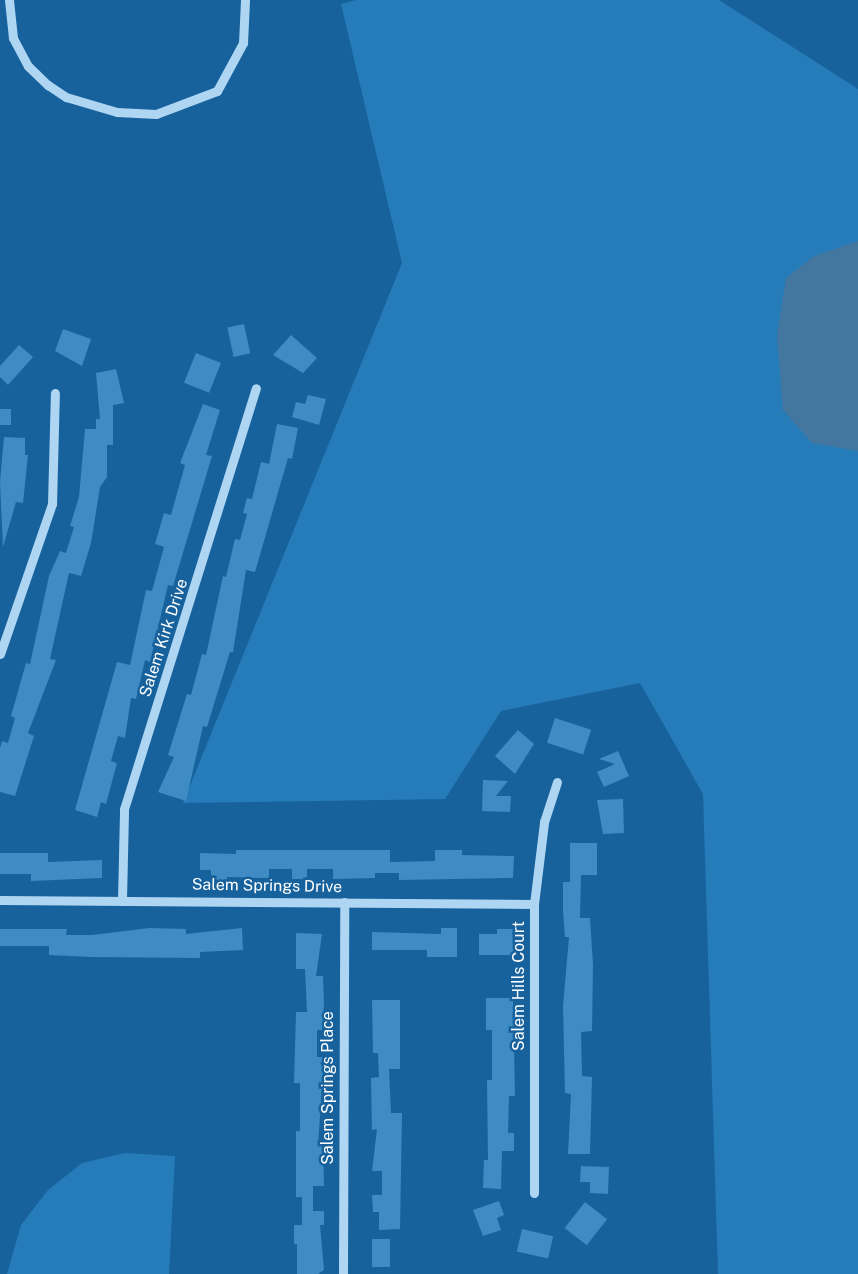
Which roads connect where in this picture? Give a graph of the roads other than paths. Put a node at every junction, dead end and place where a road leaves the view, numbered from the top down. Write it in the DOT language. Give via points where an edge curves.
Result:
graph roads {
  1 [pos="9,0"];
  2 [pos="245,0"];
  3 [pos="256,388"];
  4 [pos="55,393"];
  5 [pos="0,654"];
  6 [pos="557,782"];
  7 [pos="0,900"];
  8 [pos="122,900"];
  9 [pos="344,902"];
  10 [pos="534,904"];
  11 [pos="534,1193"];
  12 [pos="343,1274"];
  1 -- 2 [label="street" via="14,38 28,66 48,85 66,97 117,112 156,114 217,91 243,43"];
  3 -- 8 [label="street, Salem Kirk Drive" via="124,809"];
  4 -- 5 [label="street" via="52,504"];
  6 -- 10 [label="street, Salem Hills Court" via="544,822"];
  7 -- 8 [label="street, Salem Springs Drive"];
  8 -- 9 [label="street, Salem Springs Drive"];
  9 -- 10 [label="street, Salem Springs Drive"];
  9 -- 12 [label="street, Salem Springs Place"];
  10 -- 11 [label="street, Salem Hills Court"];
}
